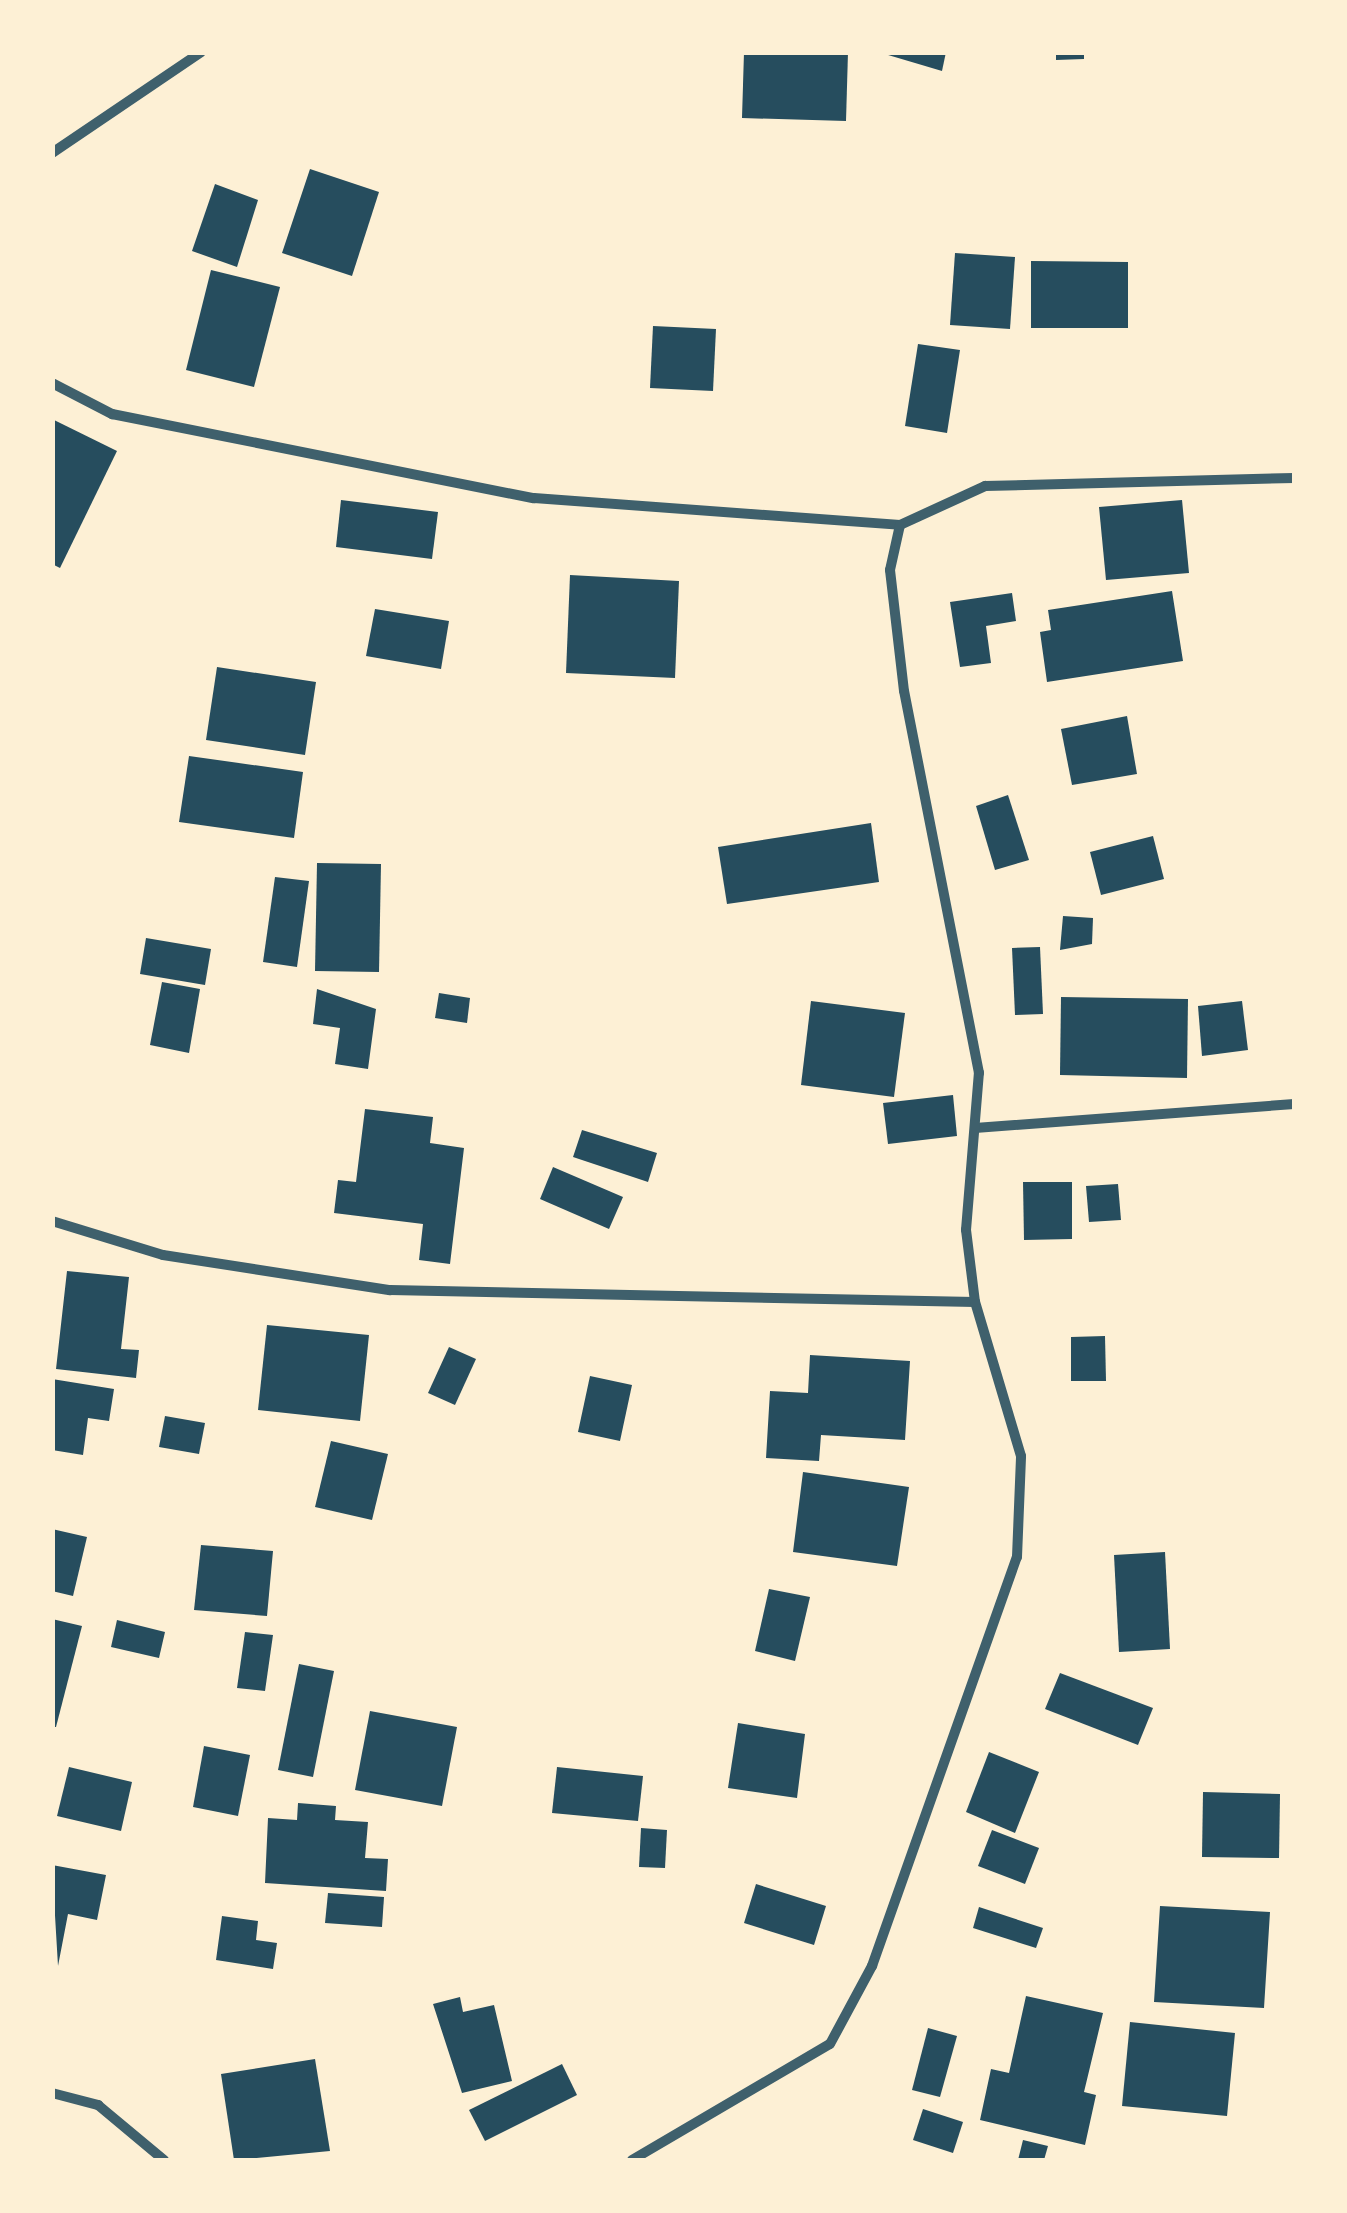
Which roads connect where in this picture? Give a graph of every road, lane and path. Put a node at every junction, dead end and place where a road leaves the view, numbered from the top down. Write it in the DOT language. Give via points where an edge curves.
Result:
graph roads {
  1 [pos="201,52"];
  2 [pos="52,152"];
  3 [pos="52,383"];
  4 [pos="1294,478"];
  5 [pos="900,524"];
  6 [pos="1294,1104"];
  7 [pos="975,1128"];
  8 [pos="52,1221"];
  9 [pos="974,1302"];
  10 [pos="52,2092"];
  11 [pos="164,2160"];
  12 [pos="632,2160"];
  1 -- 2 [label="street"];
  3 -- 5 [label="street" via="112,414 534,498"];
  4 -- 5 [label="street" via="985,486"];
  5 -- 7 [label="street" via="890,570 904,692 980,1073"];
  6 -- 7 [label="street"];
  7 -- 9 [label="street" via="966,1230"];
  8 -- 9 [label="street" via="163,1256 390,1290"];
  9 -- 12 [label="street" via="1021,1456 1016,1557 872,1966 830,2044"];
  10 -- 11 [label="street" via="98,2105"];
}
